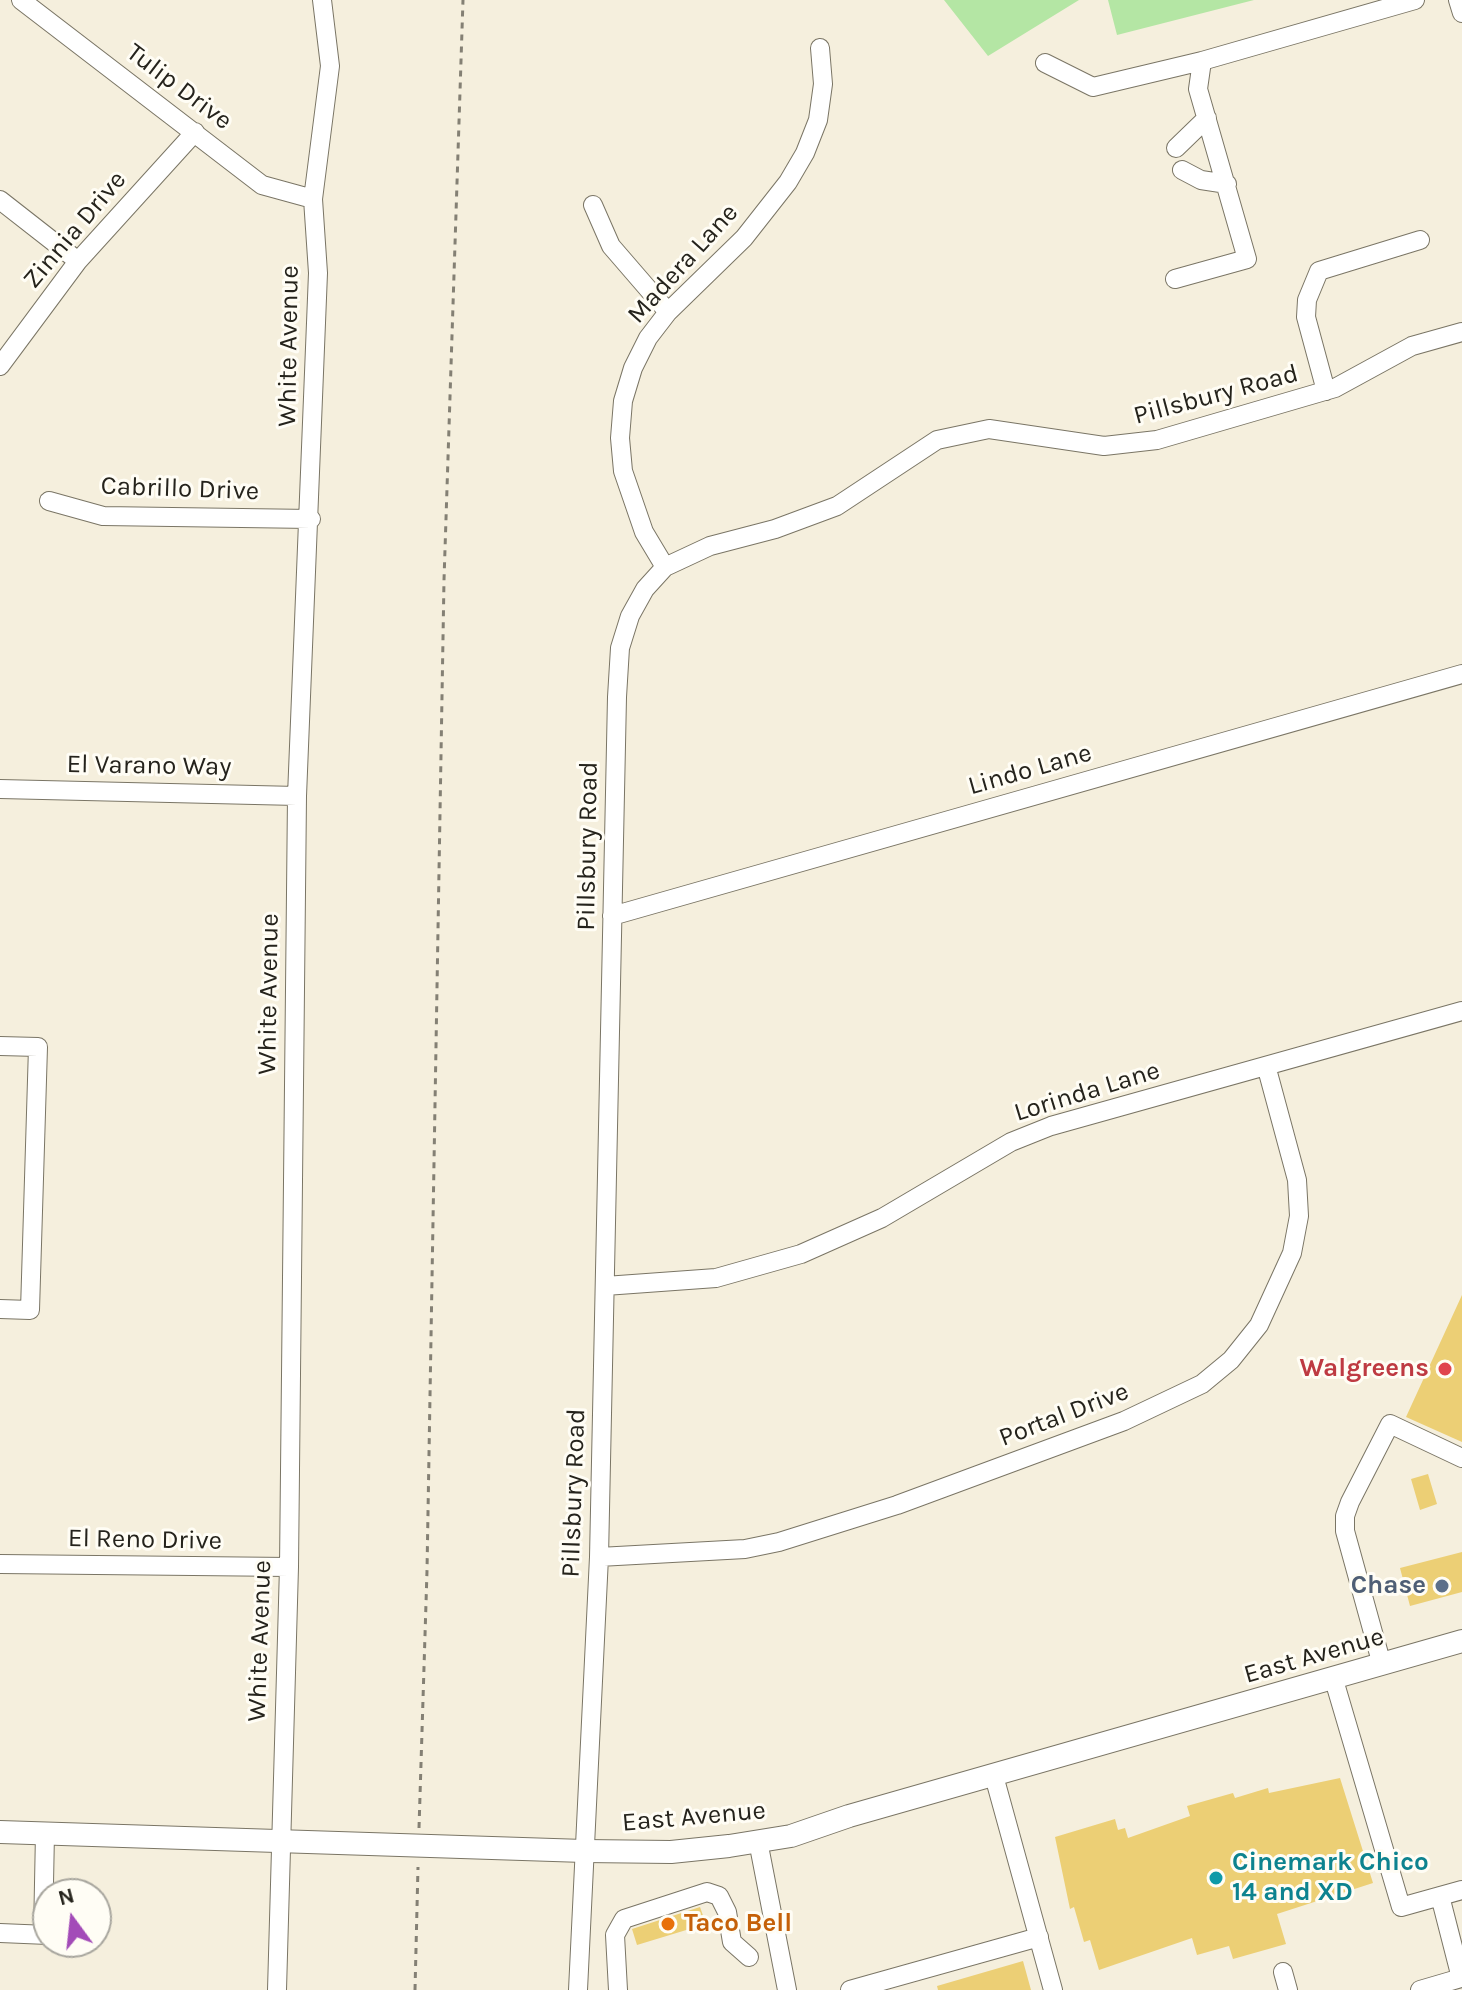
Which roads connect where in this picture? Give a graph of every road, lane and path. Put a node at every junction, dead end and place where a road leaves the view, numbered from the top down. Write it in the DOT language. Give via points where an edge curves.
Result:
graph roads {
  1 [pos="21,0"];
  2 [pos="322,0"];
  3 [pos="463,0"];
  4 [pos="1415,0"];
  5 [pos="1458,0"];
  6 [pos="1462,13"];
  7 [pos="820,48"];
  8 [pos="1202,61"];
  9 [pos="1045,63"];
  10 [pos="1207,118"];
  11 [pos="195,132"];
  12 [pos="1176,148"];
  13 [pos="1182,170"];
  14 [pos="1227,184"];
  15 [pos="313,199"];
  16 [pos="0,200"];
  17 [pos="593,205"];
  18 [pos="1420,240"];
  19 [pos="78,261"];
  20 [pos="1175,279"];
  21 [pos="668,312"];
  22 [pos="1462,332"];
  23 [pos="0,366"];
  24 [pos="1326,391"];
  25 [pos="49,501"];
  26 [pos="311,519"];
  27 [pos="665,567"];
  28 [pos="1462,674"];
  29 [pos="0,789"];
  30 [pos="297,796"];
  31 [pos="612,916"];
  32 [pos="1462,1011"];
  33 [pos="0,1046"];
  34 [pos="1267,1069"];
  35 [pos="605,1286"];
  36 [pos="0,1309"];
  37 [pos="1462,1458"];
  38 [pos="599,1557"];
  39 [pos="0,1564"];
  40 [pos="289,1567"];
  41 [pos="1462,1641"];
  42 [pos="1382,1665"];
  43 [pos="1334,1680"];
  44 [pos="994,1776"];
  45 [pos="0,1832"];
  46 [pos="45,1833"];
  47 [pos="279,1840"];
  48 [pos="758,1841"];
  49 [pos="419,1844"];
  50 [pos="584,1851"];
  51 [pos="45,1878"];
  52 [pos="1462,1890"];
  53 [pos="1440,1896"];
  54 [pos="0,1933"];
  55 [pos="32,1934"];
  56 [pos="1039,1937"];
  57 [pos="749,1957"];
  58 [pos="277,1990"];
  59 [pos="415,1990"];
  60 [pos="578,1990"];
  61 [pos="618,1990"];
  62 [pos="787,1990"];
  63 [pos="850,1990"];
  64 [pos="1053,1990"];
  65 [pos="1420,1990"];
  1 -- 11 [label="street, Tulip Drive"];
  2 -- 15 [label="street, White Avenue" via="330,66"];
  3 -- 49 [label="path" via="444,580"];
  4 -- 8 [label="street"];
  5 -- 6 [label="street"];
  7 -- 21 [label="street, Madera Lane" via="818,120 805,153 744,238"];
  8 -- 9 [label="street" via="1093,87"];
  8 -- 10 [label="street" via="1198,89"];
  10 -- 12 [label="street"];
  10 -- 14 [label="street"];
  11 -- 15 [label="street, Tulip Drive" via="262,185"];
  11 -- 19 [label="street, Zinnia Drive"];
  13 -- 14 [label="street"];
  14 -- 20 [label="street" via="1247,259"];
  15 -- 26 [label="street, White Avenue" via="318,273"];
  16 -- 19 [label="street"];
  17 -- 21 [label="street" via="611,246"];
  18 -- 24 [label="street" via="1319,271 1306,317"];
  19 -- 23 [label="street, Zinnia Drive"];
  21 -- 27 [label="street, Madera Lane" via="633,368 620,438 632,503"];
  22 -- 24 [label="street, Pillsbury Road" via="1412,346"];
  24 -- 27 [label="street, Pillsbury Road" via="1129,445 989,429 962,433 917,451 837,506 710,546"];
  25 -- 26 [label="street, Cabrillo Drive" via="103,516"];
  26 -- 30 [label="street, White Avenue"];
  27 -- 31 [label="street, Pillsbury Road" via="645,589 620,648"];
  28 -- 31 [label="street, Lindo Lane"];
  29 -- 30 [label="street, El Varano Way"];
  30 -- 40 [label="street, White Avenue"];
  31 -- 35 [label="street, Pillsbury Road"];
  32 -- 34 [label="street, Lorinda Lane"];
  33 -- 36 [label="street" via="38,1047 30,1310"];
  34 -- 35 [label="street, Lorinda Lane" via="1051,1126 1011,1142 882,1218 801,1254 716,1278"];
  34 -- 38 [label="street, Portal Drive" via="1297,1180 1299,1216 1292,1253 1259,1325 1231,1360 1202,1384 1124,1421 897,1505 779,1542 745,1549"];
  35 -- 38 [label="street, Pillsbury Road"];
  37 -- 42 [label="street" via="1390,1424 1350,1502 1345,1531"];
  38 -- 50 [label="street, Pillsbury Road"];
  39 -- 40 [label="street, El Reno Drive"];
  40 -- 47 [label="street, White Avenue"];
  41 -- 42 [label="main road, East Avenue"];
  42 -- 43 [label="main road, East Avenue"];
  43 -- 44 [label="main road, East Avenue"];
  43 -- 53 [label="street" via="1401,1907"];
  44 -- 48 [label="main road, East Avenue"];
  44 -- 56 [label="street"];
  45 -- 46 [label="main road, East Avenue"];
  46 -- 47 [label="main road, East Avenue"];
  46 -- 51 [label="street"];
  47 -- 49 [label="main road, East Avenue"];
  47 -- 58 [label="street, White Avenue"];
  48 -- 50 [label="main road, East Avenue" via="671,1852"];
  48 -- 62 [label="street"];
  49 -- 50 [label="main road, East Avenue"];
  49 -- 59 [label="path"];
  50 -- 60 [label="street, Pillsbury Road"];
  52 -- 53 [label="street"];
  53 -- 65 [label="street" via="1461,1978"];
  54 -- 55 [label="street"];
  56 -- 63 [label="street"];
  56 -- 64 [label="street"];
  57 -- 61 [label="street" via="732,1942 719,1896 707,1892 624,1919 615,1935"];
}
